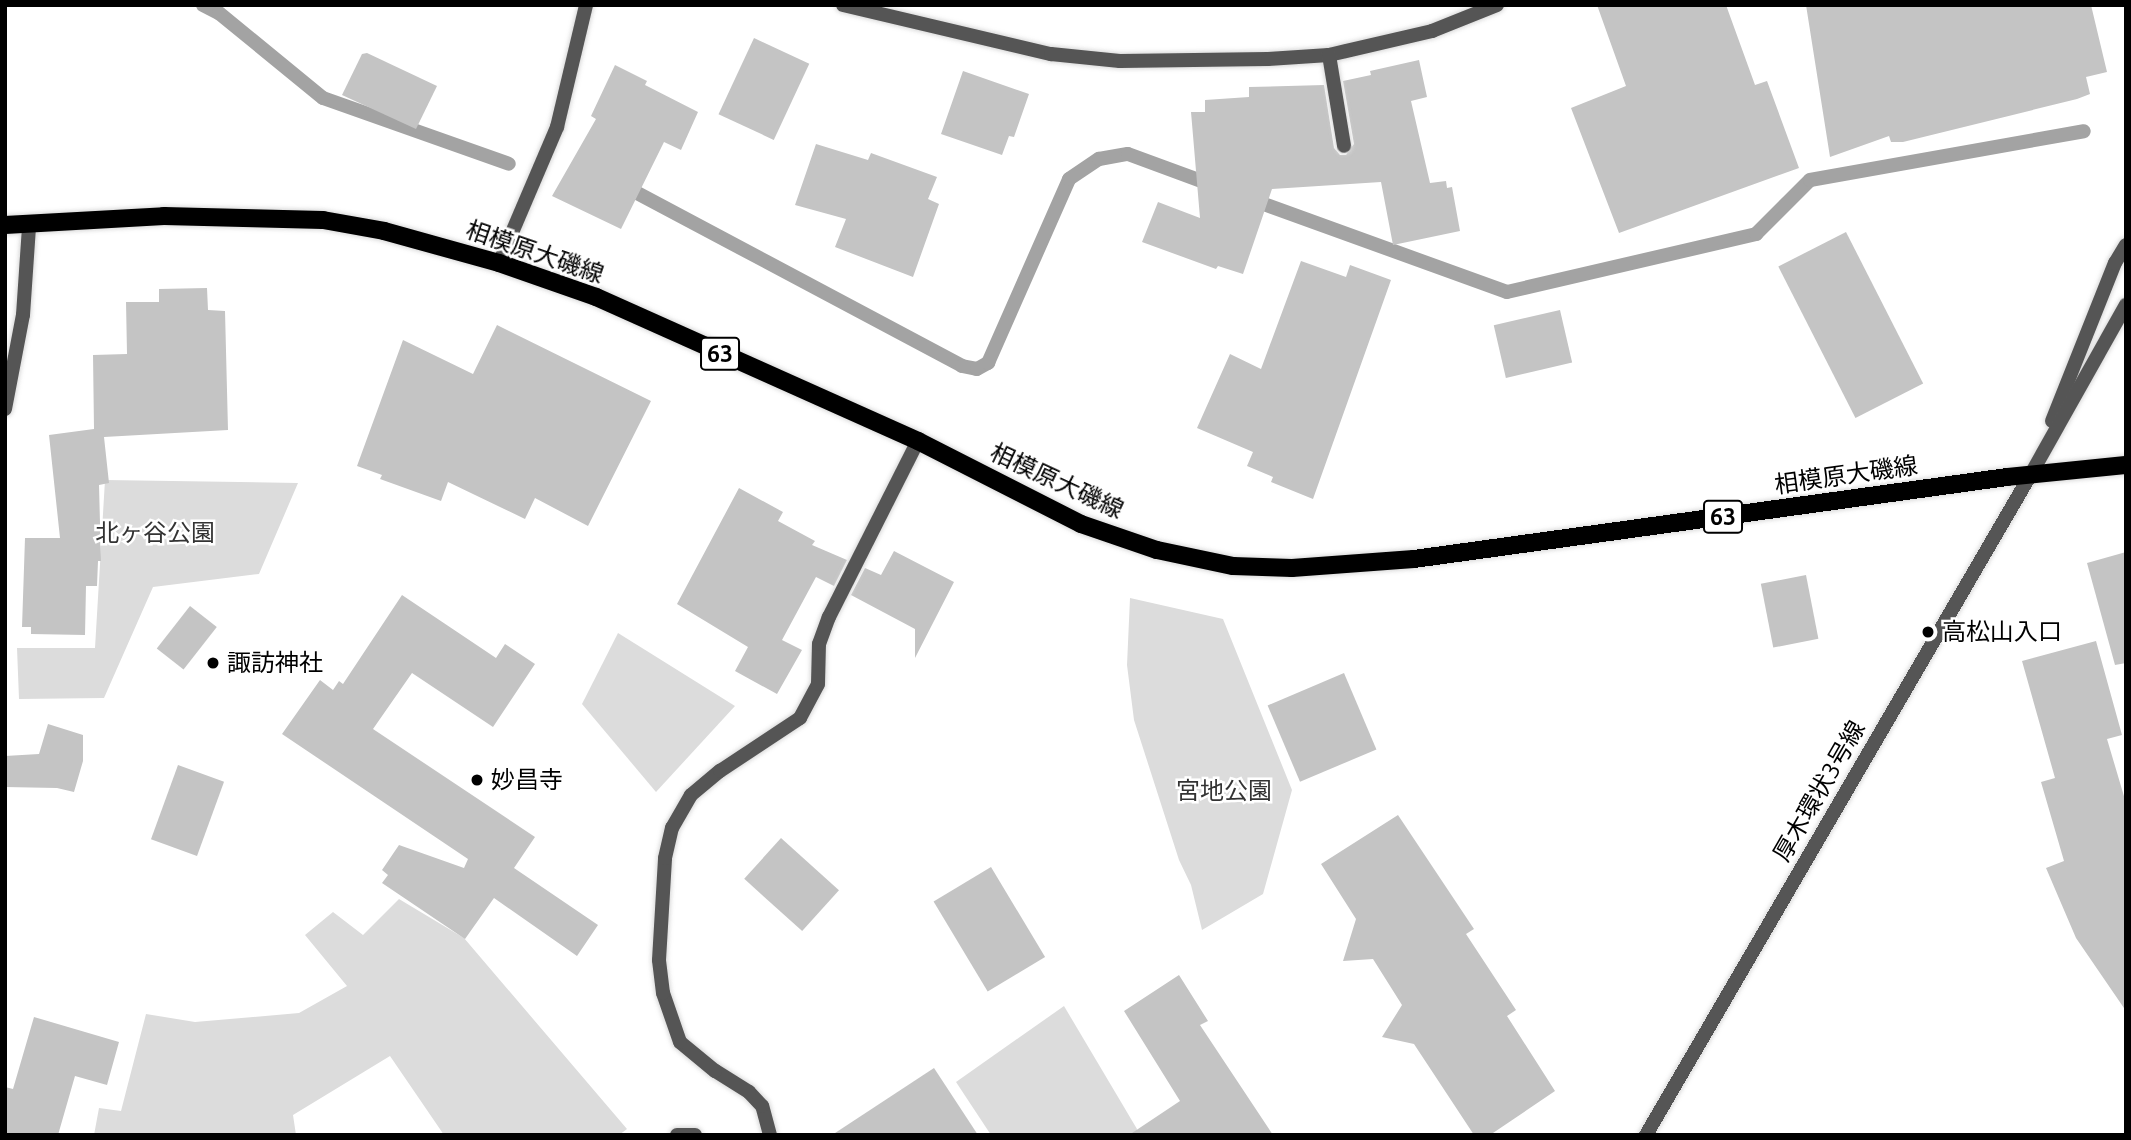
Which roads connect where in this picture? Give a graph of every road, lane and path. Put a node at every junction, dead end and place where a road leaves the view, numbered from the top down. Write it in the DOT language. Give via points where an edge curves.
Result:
graph roads {
  1 [pos="586,5"];
  2 [pos="843,5"];
  3 [pos="1497,5"];
  4 [pos="1329,55"];
  5 [pos="1343,146"];
  6 [pos="5,225"];
  7 [pos="29,226"];
  8 [pos="2126,245"];
  9 [pos="499,263"];
  10 [pos="2126,305"];
  11 [pos="5,409"];
  12 [pos="918,442"];
  13 [pos="2126,465"];
  14 [pos="2031,474"];
  15 [pos="1646,1133"];
  16 [pos="677,1135"];
  17 [pos="695,1135"];
  18 [pos="770,1135"];
  1 -- 9 [label="street" via="557,127"];
  2 -- 4 [label="street" via="1051,54 1120,61"];
  3 -- 4 [label="street" via="1432,31"];
  4 -- 5 [label="street"];
  6 -- 7 [label="main road, 相模原大磯線 / 63"];
  7 -- 9 [label="main road, 相模原大磯線 / 63" via="164,216 323,220 384,231"];
  7 -- 11 [label="street" via="23,315"];
  8 -- 14 [label="street, 厚木環状3号線"];
  9 -- 12 [label="main road, 相模原大磯線 / 63" via="596,297"];
  10 -- 14 [label="street, 厚木環状3号線"];
  12 -- 14 [label="main road, 相模原大磯線 / 63" via="1081,524 1157,550 1233,566 1292,568 1414,559"];
  12 -- 18 [label="street" via="829,617 819,644 818,684 800,718 691,795 672,828 667,848 659,961 663,993 680,1042 749,1092 762,1106"];
  13 -- 14 [label="main road, 相模原大磯線 / 63"];
  14 -- 15 [label="street, 厚木環状3号線"];
  16 -- 17 [label="street"];
}
